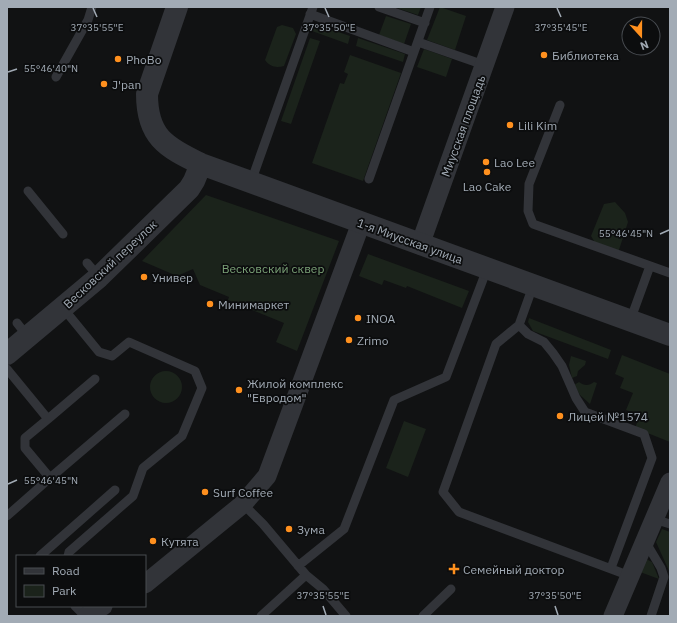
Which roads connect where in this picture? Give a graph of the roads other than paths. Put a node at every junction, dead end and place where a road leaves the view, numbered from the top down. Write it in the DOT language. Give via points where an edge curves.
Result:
graph roads {
  1 [pos="92,7"];
  2 [pos="177,7"];
  3 [pos="379,7"];
  4 [pos="430,7"];
  5 [pos="505,7"];
  6 [pos="311,10"];
  7 [pos="425,23"];
  8 [pos="418,42"];
  9 [pos="414,52"];
  10 [pos="484,65"];
  11 [pos="56,77"];
  12 [pos="560,105"];
  13 [pos="201,164"];
  14 [pos="370,178"];
  15 [pos="251,182"];
  16 [pos="28,191"];
  17 [pos="361,223"];
  18 [pos="63,234"];
  19 [pos="420,245"];
  20 [pos="650,266"];
  21 [pos="487,269"];
  22 [pos="670,273"];
  23 [pos="533,286"];
  24 [pos="63,308"];
  25 [pos="630,321"];
  26 [pos="519,325"];
  27 [pos="670,335"];
  28 [pos="7,354"];
  29 [pos="7,369"];
  30 [pos="95,379"];
  31 [pos="125,414"];
  32 [pos="48,419"];
  33 [pos="50,478"];
  34 [pos="670,482"];
  35 [pos="115,490"];
  36 [pos="243,504"];
  37 [pos="7,516"];
  38 [pos="662,522"];
  39 [pos="645,541"];
  40 [pos="41,555"];
  41 [pos="68,555"];
  42 [pos="298,566"];
  43 [pos="611,568"];
  44 [pos="306,575"];
  45 [pos="630,576"];
  46 [pos="146,583"];
  47 [pos="451,589"];
  48 [pos="76,607"];
  49 [pos="100,607"];
  50 [pos="103,607"];
  51 [pos="86,616"];
  52 [pos="108,616"];
  53 [pos="261,616"];
  54 [pos="346,616"];
  55 [pos="423,616"];
  56 [pos="613,616"];
  57 [pos="651,616"];
  1 -- 11 [label="lane" via="88,20"];
  2 -- 13 [label="street, 1-я Миусская улица" via="147,94 148,114 152,127 164,142"];
  3 -- 7 [label="lane"];
  4 -- 7 [label="lane"];
  5 -- 10 [label="street, Миусская площадь"];
  6 -- 9 [label="lane"];
  6 -- 15 [label="lane"];
  7 -- 8 [label="lane"];
  8 -- 9 [label="lane"];
  8 -- 10 [label="lane"];
  9 -- 14 [label="lane"];
  10 -- 19 [label="street, Миусская площадь"];
  12 -- 20 [label="lane" via="529,184 528,211 533,224"];
  13 -- 15 [label="street, 1-я Миусская улица"];
  13 -- 24 [label="street, Весковский переулок" via="189,189 93,270"];
  15 -- 17 [label="street, 1-я Миусская улица"];
  16 -- 18 [label="lane"];
  17 -- 19 [label="street, 1-я Миусская улица"];
  17 -- 36 [label="street" via="267,476"];
  19 -- 21 [label="street, 1-я Миусская улица"];
  20 -- 22 [label="lane"];
  20 -- 25 [label="lane"];
  21 -- 23 [label="street, 1-я Миусская улица"];
  21 -- 42 [label="lane" via="446,376 394,400 344,529"];
  23 -- 25 [label="street, 1-я Миусская улица"];
  23 -- 26 [label="lane"];
  24 -- 28 [label="street, Весковский переулок" via="23,330"];
  24 -- 41 [label="lane" via="99,352 112,356 129,342 195,371 202,388 182,436 143,468 133,496"];
  25 -- 27 [label="street, 1-я Миусская улица"];
  26 -- 43 [label="lane" via="528,334 544,342 553,353 585,412 644,434 652,458"];
  26 -- 43 [label="lane" via="496,344 443,492 459,512"];
  29 -- 32 [label="lane"];
  30 -- 32 [label="lane"];
  31 -- 33 [label="lane"];
  32 -- 33 [label="lane" via="25,438 24,448"];
  33 -- 37 [label="lane"];
  34 -- 38 [label="street"];
  35 -- 40 [label="lane"];
  36 -- 42 [label="lane"];
  36 -- 46 [label="street"];
  38 -- 39 [label="street"];
  39 -- 45 [label="street"];
  39 -- 57 [label="lane" via="664,576"];
  42 -- 44 [label="lane"];
  43 -- 45 [label="lane"];
  44 -- 53 [label="lane"];
  44 -- 54 [label="lane" via="323,589"];
  45 -- 56 [label="street"];
  47 -- 55 [label="lane"];
  48 -- 51 [label="lane"];
  49 -- 51 [label="street"];
  50 -- 52 [label="lane"];
}
